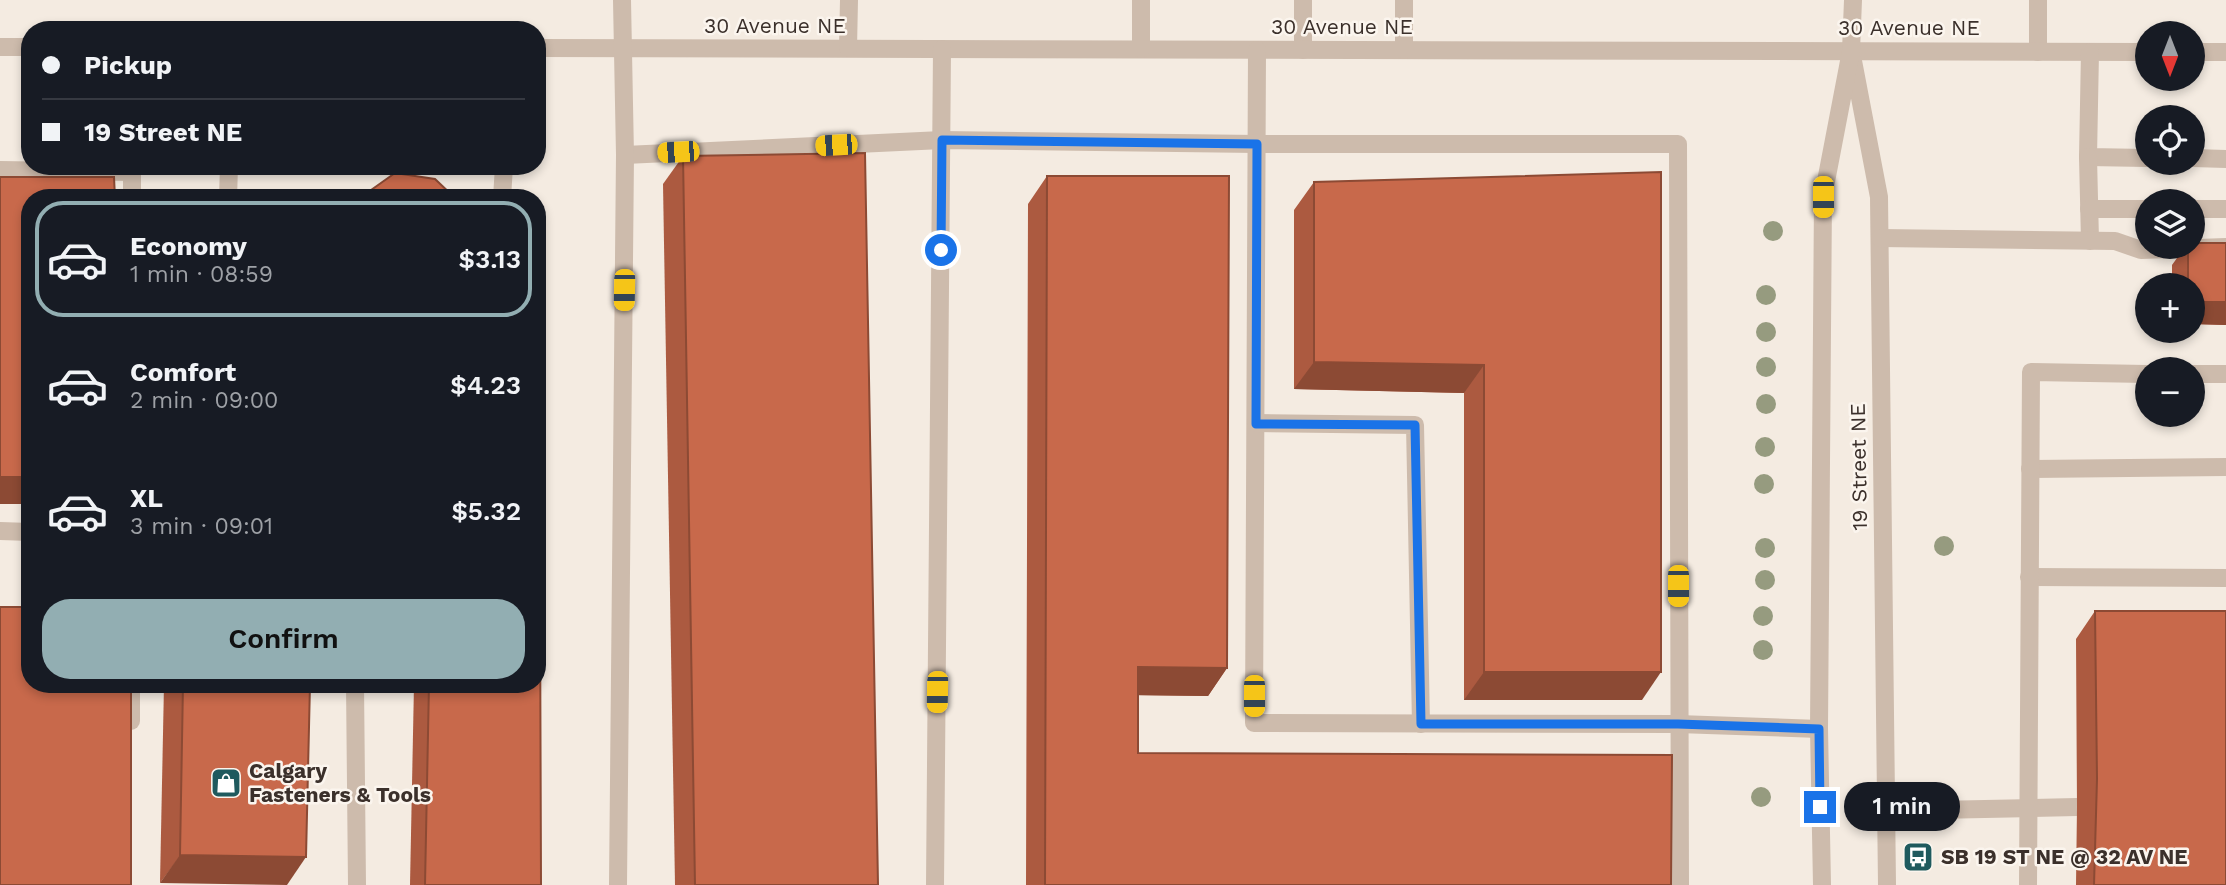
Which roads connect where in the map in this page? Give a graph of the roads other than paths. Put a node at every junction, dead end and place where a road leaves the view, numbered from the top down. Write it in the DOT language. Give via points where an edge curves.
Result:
graph roads {
  1 [pos="622,0"];
  2 [pos="849,0"];
  3 [pos="1141,0"];
  4 [pos="1303,0"];
  5 [pos="1404,0"];
  6 [pos="1853,0"];
  7 [pos="2038,0"];
  8 [pos="0,47"];
  9 [pos="21,47"];
  10 [pos="546,48"];
  11 [pos="623,48"];
  12 [pos="848,48"];
  13 [pos="942,49"];
  14 [pos="1141,49"];
  15 [pos="1257,50"];
  16 [pos="1303,50"];
  17 [pos="1404,50"];
  18 [pos="1851,51"];
  19 [pos="2038,52"];
  20 [pos="2090,52"];
  21 [pos="2135,52"];
  22 [pos="2205,52"];
  23 [pos="2226,52"];
  24 [pos="942,140"];
  25 [pos="1257,144"];
  26 [pos="625,155"];
  27 [pos="2088,157"];
  28 [pos="2135,158"];
  29 [pos="2205,158"];
  30 [pos="2226,159"];
  31 [pos="0,170"];
  32 [pos="21,170"];
  33 [pos="2089,209"];
  34 [pos="2135,209"];
  35 [pos="2205,209"];
  36 [pos="2226,209"];
  37 [pos="1880,238"];
  38 [pos="2090,241"];
  39 [pos="2226,247"];
  40 [pos="2135,374"];
  41 [pos="2205,374"];
  42 [pos="2226,374"];
  43 [pos="1256,424"];
  44 [pos="2226,467"];
  45 [pos="2030,469"];
  46 [pos="0,531"];
  47 [pos="21,532"];
  48 [pos="2029,577"];
  49 [pos="2226,578"];
  50 [pos="131,693"];
  51 [pos="355,693"];
  52 [pos="1421,724"];
  53 [pos="1678,724"];
  54 [pos="1819,729"];
  55 [pos="130,738"];
  56 [pos="2077,807"];
  57 [pos="2028,808"];
  58 [pos="1886,811"];
  59 [pos="357,885"];
  60 [pos="618,885"];
  61 [pos="935,885"];
  62 [pos="1680,885"];
  63 [pos="1822,885"];
  64 [pos="1887,885"];
  65 [pos="2028,885"];
  1 -- 11 [label="street"];
  2 -- 12 [label="street"];
  3 -- 14 [label="street"];
  4 -- 16 [label="street"];
  5 -- 17 [label="street"];
  6 -- 18 [label="street, 19 Street NE"];
  7 -- 19 [label="street"];
  8 -- 9 [label="street"];
  10 -- 11 [label="street, 30 Avenue NE"];
  11 -- 12 [label="street, 30 Avenue NE"];
  11 -- 26 [label="street"];
  12 -- 13 [label="street, 30 Avenue NE"];
  13 -- 14 [label="street, 30 Avenue NE"];
  13 -- 24 [label="street"];
  14 -- 15 [label="street, 30 Avenue NE"];
  15 -- 16 [label="street, 30 Avenue NE"];
  15 -- 25 [label="street"];
  16 -- 17 [label="street, 30 Avenue NE"];
  17 -- 18 [label="street, 30 Avenue NE"];
  18 -- 19 [label="street, 30 Avenue NE"];
  18 -- 37 [label="street, 19 Street NE" via="1879,197"];
  18 -- 54 [label="street, 19 Street NE" via="1823,197"];
  19 -- 20 [label="street, 30 Avenue NE"];
  20 -- 21 [label="street, 30 Avenue NE"];
  20 -- 27 [label="street"];
  22 -- 23 [label="street"];
  24 -- 25 [label="street"];
  24 -- 26 [label="street"];
  24 -- 61 [label="street"];
  25 -- 43 [label="street"];
  25 -- 53 [label="street" via="1678,144"];
  26 -- 60 [label="street"];
  27 -- 28 [label="street"];
  27 -- 33 [label="street"];
  29 -- 30 [label="street"];
  31 -- 32 [label="street"];
  33 -- 34 [label="street"];
  33 -- 38 [label="street"];
  35 -- 36 [label="street"];
  37 -- 38 [label="street"];
  37 -- 58 [label="street, 19 Street NE"];
  38 -- 39 [label="street" via="2115,241 2141,250"];
  40 -- 45 [label="street" via="2031,372"];
  41 -- 42 [label="street"];
  43 -- 52 [label="street" via="1415,425"];
  43 -- 52 [label="street" via="1254,723"];
  44 -- 45 [label="street"];
  45 -- 48 [label="street"];
  46 -- 47 [label="street"];
  48 -- 49 [label="street"];
  48 -- 57 [label="street"];
  50 -- 55 [label="street"];
  51 -- 59 [label="street"];
  52 -- 53 [label="street"];
  53 -- 54 [label="street"];
  53 -- 62 [label="street"];
  54 -- 63 [label="street, 19 Street NE"];
  56 -- 57 [label="street"];
  57 -- 58 [label="street"];
  57 -- 65 [label="street"];
  58 -- 64 [label="street, 19 Street NE"];
}
